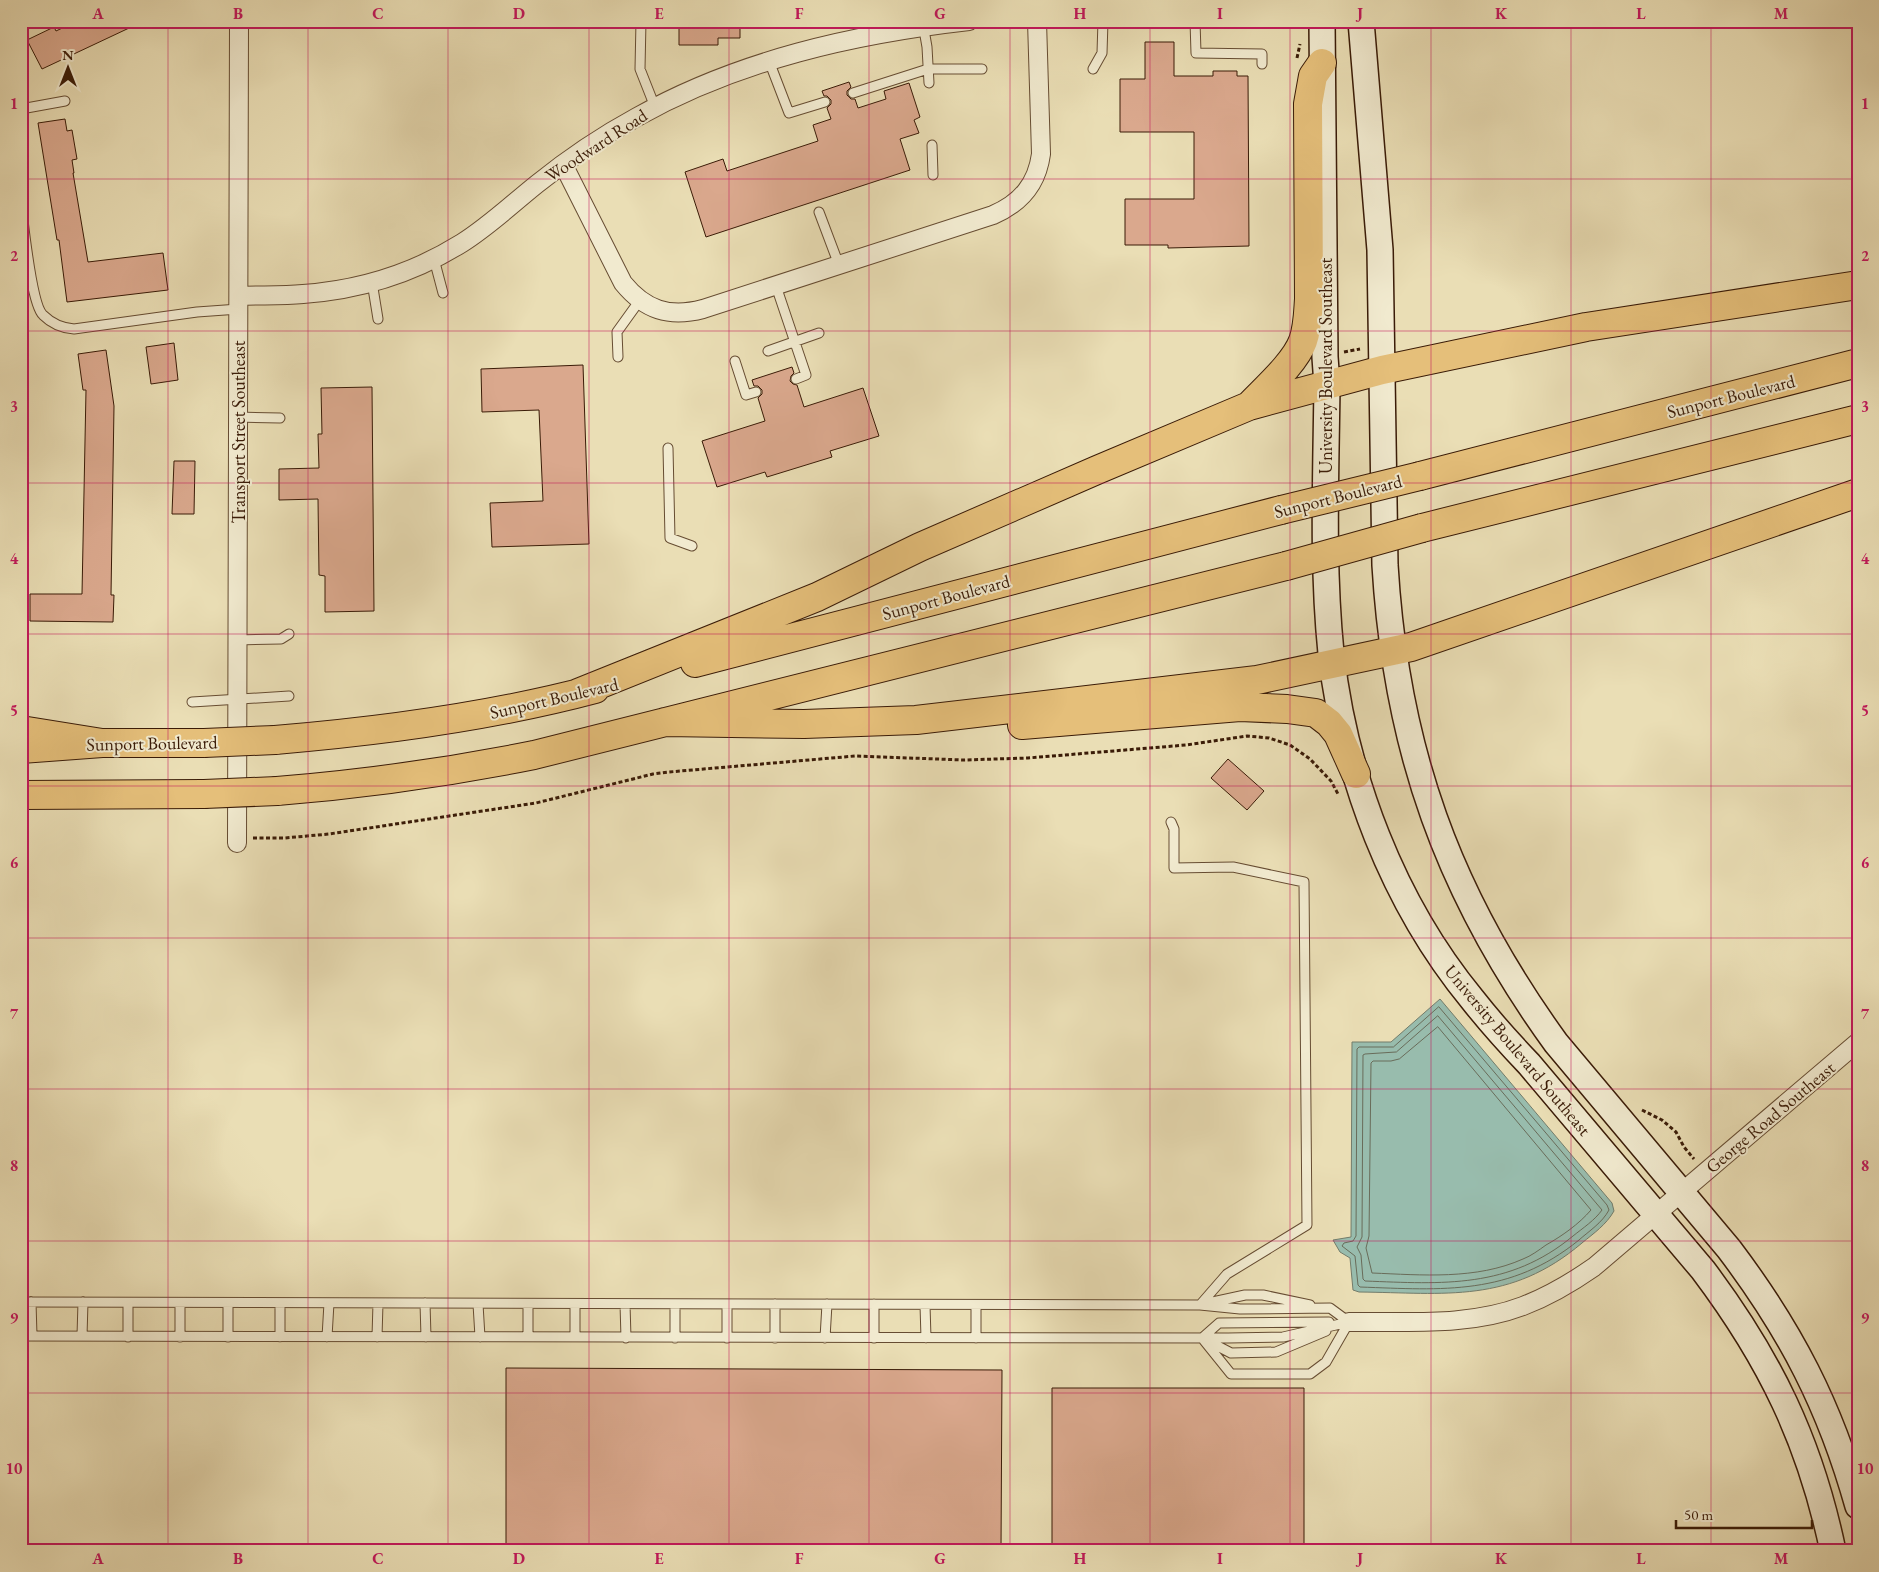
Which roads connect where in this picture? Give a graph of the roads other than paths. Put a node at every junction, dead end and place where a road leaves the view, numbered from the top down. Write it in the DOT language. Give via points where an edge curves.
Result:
graph roads {
  1 [pos="239,21"];
  2 [pos="641,21"];
  3 [pos="969,21"];
  4 [pos="1038,21"];
  5 [pos="1103,21"];
  6 [pos="1195,21"];
  7 [pos="1322,21"];
  8 [pos="1362,21"];
  9 [pos="923,24"];
  10 [pos="770,60"];
  11 [pos="1322,63"];
  12 [pos="1262,64"];
  13 [pos="928,69"];
  14 [pos="982,69"];
  15 [pos="1093,69"];
  16 [pos="929,83"];
  17 [pos="853,93"];
  18 [pos="65,101"];
  19 [pos="825,102"];
  20 [pos="655,107"];
  21 [pos="21,109"];
  22 [pos="932,145"];
  23 [pos="563,164"];
  24 [pos="933,175"];
  25 [pos="21,205"];
  26 [pos="819,212"];
  27 [pos="434,259"];
  28 [pos="839,265"];
  29 [pos="372,282"];
  30 [pos="1858,285"];
  31 [pos="776,286"];
  32 [pos="443,293"];
  33 [pos="640,300"];
  34 [pos="239,302"];
  35 [pos="378,319"];
  36 [pos="820,333"];
  37 [pos="795,342"];
  38 [pos="768,351"];
  39 [pos="618,357"];
  40 [pos="735,361"];
  41 [pos="1858,363"];
  42 [pos="1382,370"];
  43 [pos="796,379"];
  44 [pos="1327,385"];
  45 [pos="756,392"];
  46 [pos="1249,406"];
  47 [pos="237,417"];
  48 [pos="280,418"];
  49 [pos="1858,419"];
  50 [pos="668,448"];
  51 [pos="1858,492"];
  52 [pos="692,546"];
  53 [pos="289,634"];
  54 [pos="236,640"];
  55 [pos="1392,651"];
  56 [pos="1333,663"];
  57 [pos="578,694"];
  58 [pos="289,696"];
  59 [pos="237,699"];
  60 [pos="192,702"];
  61 [pos="916,720"];
  62 [pos="665,722"];
  63 [pos="21,730"];
  64 [pos="102,743"];
  65 [pos="21,749"];
  66 [pos="1356,774"];
  67 [pos="21,795"];
  68 [pos="1171,822"];
  69 [pos="236,840"];
  70 [pos="1858,1042"];
  71 [pos="1682,1192"];
  72 [pos="1656,1214"];
  73 [pos="26,1302"];
  74 [pos="83,1302"];
  75 [pos="128,1303"];
  76 [pos="180,1303"];
  77 [pos="228,1303"];
  78 [pos="280,1303"];
  79 [pos="329,1303"];
  80 [pos="378,1303"];
  81 [pos="425,1303"];
  82 [pos="478,1304"];
  83 [pos="528,1304"];
  84 [pos="576,1304"];
  85 [pos="625,1304"];
  86 [pos="675,1304"];
  87 [pos="727,1304"];
  88 [pos="776,1304"];
  89 [pos="827,1304"];
  90 [pos="874,1304"];
  91 [pos="925,1305"];
  92 [pos="976,1305"];
  93 [pos="1200,1305"];
  94 [pos="1330,1308"];
  95 [pos="1349,1322"];
  96 [pos="21,1336"];
  97 [pos="32,1336"];
  98 [pos="82,1336"];
  99 [pos="128,1337"];
  100 [pos="180,1337"];
  101 [pos="228,1337"];
  102 [pos="280,1337"];
  103 [pos="327,1337"];
  104 [pos="377,1337"];
  105 [pos="426,1337"];
  106 [pos="480,1337"];
  107 [pos="528,1337"];
  108 [pos="575,1337"];
  109 [pos="626,1338"];
  110 [pos="675,1338"];
  111 [pos="727,1338"];
  112 [pos="775,1338"];
  113 [pos="825,1338"];
  114 [pos="874,1338"];
  115 [pos="926,1338"];
  116 [pos="976,1338"];
  117 [pos="1202,1338"];
  118 [pos="1858,1506"];
  119 [pos="1833,1551"];
  1 -- 34 [label="street, Transport Street Southeast"];
  2 -- 20 [label="lane" via="640,69"];
  3 -- 9 [label="street, Woodward Road"];
  4 -- 28 [label="street" via="1041,154 1036,176 1024,195 1015,204 993,215"];
  5 -- 15 [label="lane" via="1102,53"];
  6 -- 12 [label="lane" via="1196,53 1262,54"];
  7 -- 11 [label="main road, University Boulevard Southeast"];
  8 -- 42 [label="main road, University Boulevard Southeast" via="1380,250"];
  9 -- 10 [label="street, Woodward Road"];
  9 -- 13 [label="lane"];
  10 -- 19 [label="lane" via="789,114"];
  10 -- 20 [label="street, Woodward Road" via="718,78"];
  11 -- 44 [label="main road, University Boulevard Southeast"];
  11 -- 46 [label="main road" via="1313,76 1308,104 1307,328 1294,357"];
  13 -- 14 [label="lane"];
  13 -- 16 [label="lane"];
  13 -- 17 [label="lane"];
  18 -- 21 [label="lane"];
  20 -- 23 [label="street, Woodward Road"];
  22 -- 24 [label="lane"];
  23 -- 27 [label="street, Woodward Road" via="486,226"];
  23 -- 33 [label="street" via="624,282"];
  25 -- 34 [label="lane" via="33,290 41,314 60,328 74,329 177,315"];
  26 -- 28 [label="lane"];
  27 -- 29 [label="street, Woodward Road"];
  27 -- 32 [label="lane"];
  28 -- 31 [label="street"];
  29 -- 34 [label="street, Woodward Road" via="328,292"];
  29 -- 35 [label="lane"];
  30 -- 42 [label="main road" via="1586,327"];
  31 -- 33 [label="street" via="690,313 663,311"];
  31 -- 37 [label="lane"];
  33 -- 39 [label="lane" via="617,332"];
  34 -- 47 [label="street, Transport Street Southeast"];
  36 -- 37 [label="lane"];
  37 -- 38 [label="lane"];
  37 -- 43 [label="lane" via="806,375"];
  40 -- 45 [label="lane" via="746,395"];
  41 -- 57 [label="main road, Sunport Boulevard, bridge"];
  42 -- 44 [label="main road"];
  42 -- 55 [label="main road, University Boulevard Southeast" via="1385,565"];
  44 -- 46 [label="main road"];
  44 -- 56 [label="main road, University Boulevard Southeast" via="1326,572"];
  46 -- 57 [label="main road" via="920,547 817,597"];
  47 -- 48 [label="lane"];
  47 -- 54 [label="street, Transport Street Southeast"];
  49 -- 62 [label="main road, bridge"];
  50 -- 52 [label="lane" via="670,538"];
  51 -- 55 [label="main road"];
  53 -- 54 [label="lane" via="281,639"];
  54 -- 59 [label="street, Transport Street Southeast"];
  55 -- 56 [label="main road"];
  55 -- 71 [label="main road, University Boulevard Southeast" via="1400,699 1423,786 1455,871 1485,934 1556,1043"];
  56 -- 61 [label="main road" via="1257,680"];
  56 -- 66 [label="main road, University Boulevard Southeast"];
  57 -- 64 [label="main road, Sunport Boulevard, bridge" via="495,712 342,735 204,743"];
  58 -- 59 [label="lane"];
  59 -- 60 [label="lane"];
  59 -- 69 [label="street, Transport Street Southeast"];
  61 -- 62 [label="main road" via="804,724"];
  61 -- 66 [label="main road" via="977,728 1240,707 1287,709 1316,713 1329,723 1338,734"];
  62 -- 67 [label="main road, bridge" via="544,753 364,783 204,794"];
  63 -- 64 [label="main road"];
  64 -- 65 [label="main road, Sunport Boulevard"];
  66 -- 72 [label="main road, University Boulevard Southeast" via="1402,890 1446,964 1472,1000"];
  68 -- 93 [label="lane" via="1174,829 1174,868 1233,867 1304,882 1307,1225 1226,1274"];
  70 -- 71 [label="street, George Road Southeast"];
  71 -- 72 [label="street, George Road Southeast"];
  71 -- 118 [label="main road, University Boulevard Southeast" via="1756,1284 1785,1329 1837,1438"];
  72 -- 95 [label="street, George Road Southeast" via="1571,1283 1522,1306 1497,1314 1453,1320"];
  72 -- 119 [label="main road, University Boulevard Southeast" via="1728,1304 1772,1376 1817,1486"];
  73 -- 74 [label="lane"];
  73 -- 97 [label="lane"];
  74 -- 75 [label="lane"];
  74 -- 98 [label="lane"];
  75 -- 76 [label="lane"];
  75 -- 99 [label="lane"];
  76 -- 77 [label="lane"];
  76 -- 100 [label="lane"];
  77 -- 78 [label="lane"];
  77 -- 101 [label="lane"];
  78 -- 79 [label="lane"];
  78 -- 102 [label="lane"];
  79 -- 80 [label="lane"];
  79 -- 103 [label="lane"];
  80 -- 81 [label="lane"];
  80 -- 104 [label="lane"];
  81 -- 82 [label="lane"];
  81 -- 105 [label="lane"];
  82 -- 83 [label="lane"];
  82 -- 106 [label="lane"];
  83 -- 84 [label="lane"];
  83 -- 107 [label="lane"];
  84 -- 85 [label="lane"];
  84 -- 108 [label="lane"];
  85 -- 86 [label="lane"];
  85 -- 109 [label="lane"];
  86 -- 87 [label="lane"];
  86 -- 110 [label="lane"];
  87 -- 88 [label="lane"];
  87 -- 111 [label="lane"];
  88 -- 89 [label="lane"];
  88 -- 112 [label="lane"];
  89 -- 90 [label="lane"];
  89 -- 113 [label="lane"];
  90 -- 91 [label="lane"];
  90 -- 114 [label="lane"];
  91 -- 92 [label="lane"];
  91 -- 115 [label="lane"];
  92 -- 93 [label="lane"];
  92 -- 116 [label="lane"];
  93 -- 94 [label="lane" via="1240,1309"];
  93 -- 94 [label="lane" via="1245,1295 1263,1295"];
  94 -- 95 [label="lane"];
  95 -- 117 [label="lane" via="1283,1337"];
  95 -- 117 [label="lane" via="1219,1323"];
  95 -- 117 [label="lane" via="1276,1352 1231,1353"];
  95 -- 117 [label="lane" via="1326,1362 1310,1374 1231,1374"];
  96 -- 97 [label="lane"];
  97 -- 98 [label="lane"];
  98 -- 99 [label="lane"];
  99 -- 100 [label="lane"];
  100 -- 101 [label="lane"];
  101 -- 102 [label="lane"];
  102 -- 103 [label="lane"];
  103 -- 104 [label="lane"];
  104 -- 105 [label="lane"];
  105 -- 106 [label="lane"];
  106 -- 107 [label="lane"];
  107 -- 108 [label="lane"];
  108 -- 109 [label="lane"];
  109 -- 110 [label="lane"];
  110 -- 111 [label="lane"];
  111 -- 112 [label="lane"];
  112 -- 113 [label="lane"];
  113 -- 114 [label="lane"];
  114 -- 115 [label="lane"];
  115 -- 116 [label="lane"];
  116 -- 117 [label="lane"];
}
